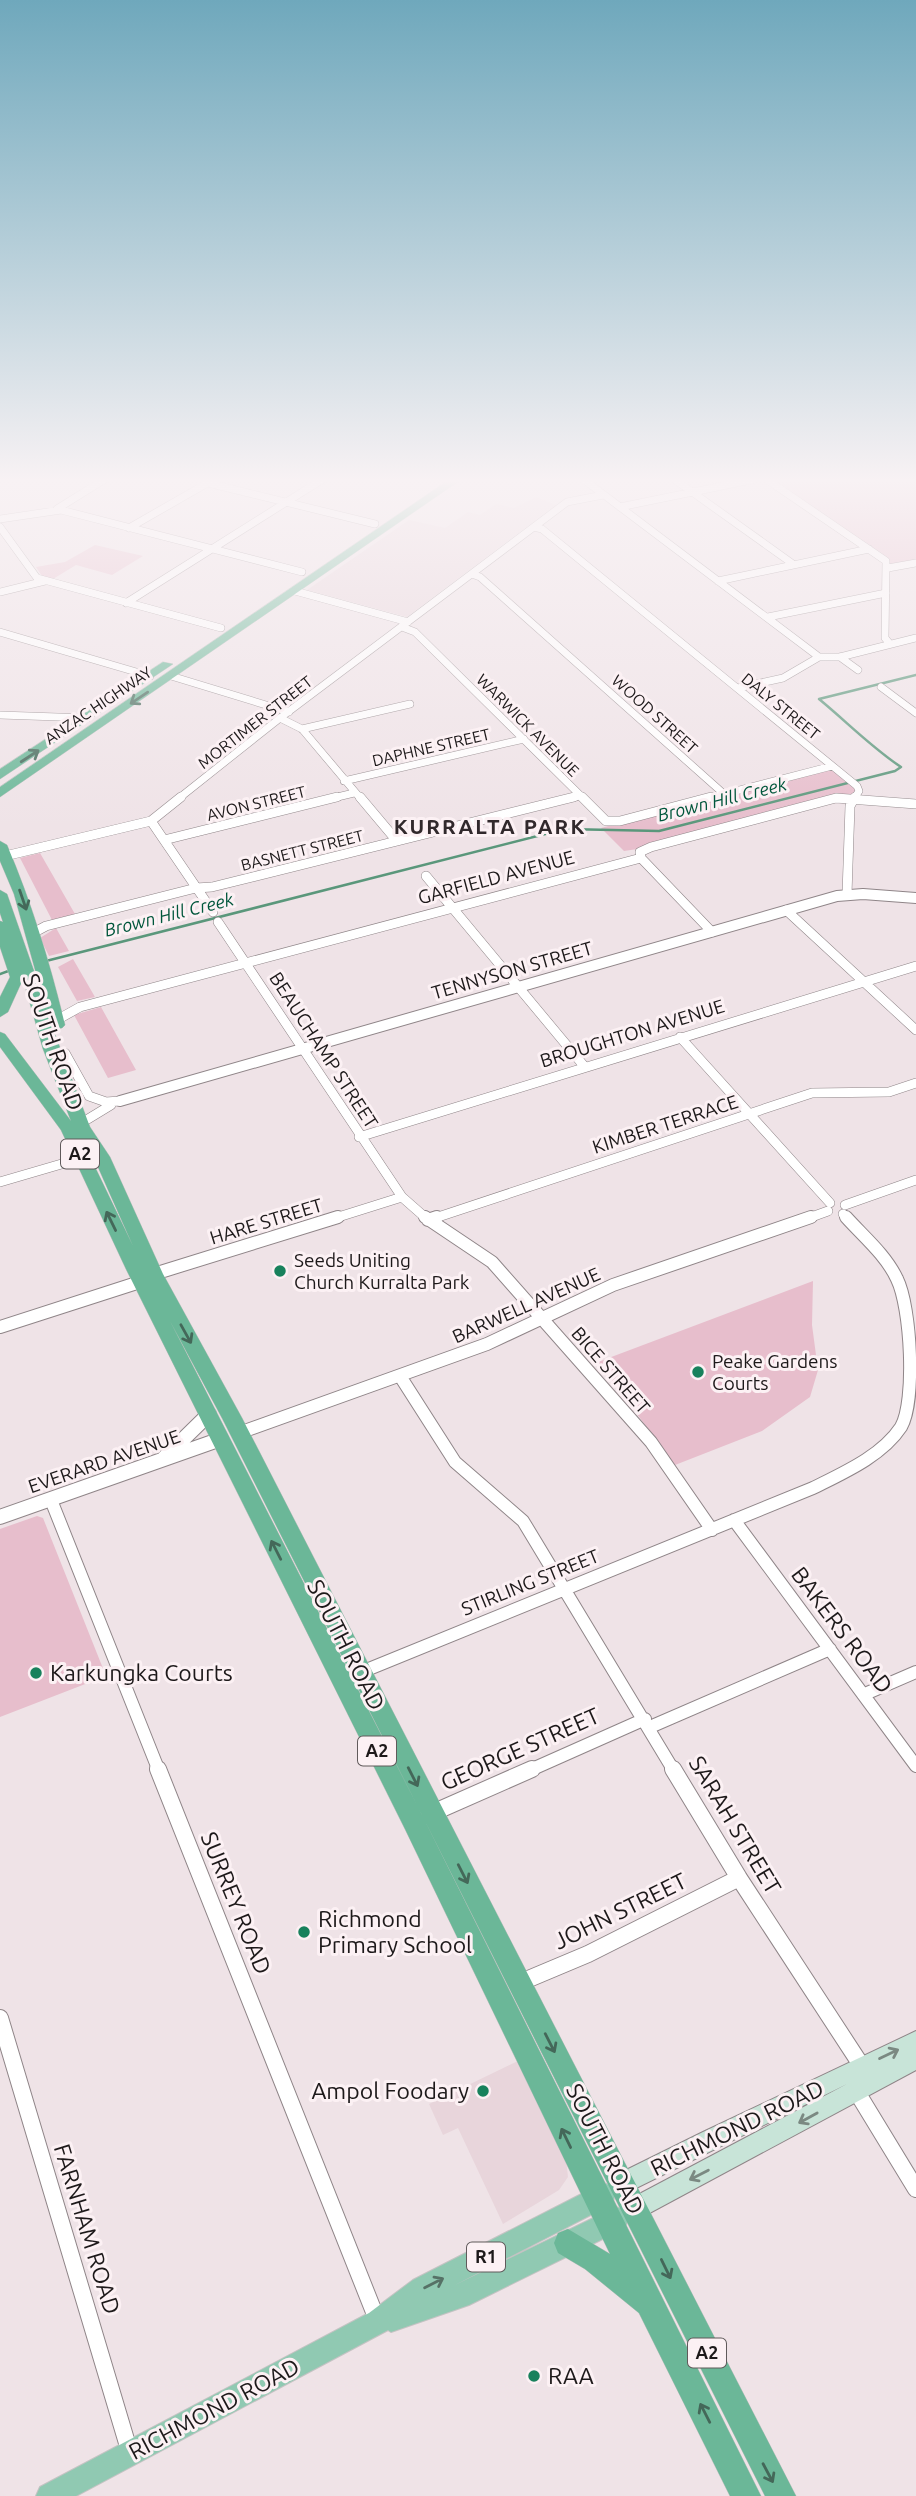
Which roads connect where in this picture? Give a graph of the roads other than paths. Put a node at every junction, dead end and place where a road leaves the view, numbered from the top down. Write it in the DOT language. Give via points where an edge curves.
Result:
graph roads {
  1 [pos="99,595"];
  2 [pos="139,595"];
  3 [pos="269,595"];
  4 [pos="288,595"];
  5 [pos="310,595"];
  6 [pos="443,595"];
  7 [pos="500,595"];
  8 [pos="624,595"];
  9 [pos="738,595"];
  10 [pos="874,595"];
  11 [pos="886,595"];
  12 [pos="127,603"];
  13 [pos="257,604"];
  14 [pos="271,607"];
  15 [pos="768,617"];
  16 [pos="405,624"];
  17 [pos="221,628"];
  18 [pos="0,632"];
  19 [pos="916,638"];
  20 [pos="890,644"];
  21 [pos="194,653"];
  22 [pos="819,657"];
  23 [pos="840,657"];
  24 [pos="858,670"];
  25 [pos="150,676"];
  26 [pos="171,676"];
  27 [pos="881,687"];
  28 [pos="738,688"];
  29 [pos="410,704"];
  30 [pos="289,712"];
  31 [pos="916,713"];
  32 [pos="0,715"];
  33 [pos="280,718"];
  34 [pos="88,725"];
  35 [pos="302,729"];
  36 [pos="524,739"];
  37 [pos="832,766"];
  38 [pos="29,773"];
  39 [pos="0,775"];
  40 [pos="344,781"];
  41 [pos="0,793"];
  42 [pos="354,793"];
  43 [pos="724,793"];
  44 [pos="579,796"];
  45 [pos="854,798"];
  46 [pos="0,802"];
  47 [pos="916,804"];
  48 [pos="150,821"];
  49 [pos="164,840"];
  50 [pos="397,841"];
  51 [pos="2,850"];
  52 [pos="641,858"];
  53 [pos="426,876"];
  54 [pos="196,888"];
  55 [pos="0,894"];
  56 [pos="847,894"];
  57 [pos="916,898"];
  58 [pos="452,907"];
  59 [pos="786,910"];
  60 [pos="213,912"];
  61 [pos="218,922"];
  62 [pos="0,925"];
  63 [pos="40,930"];
  64 [pos="712,932"];
  65 [pos="245,962"];
  66 [pos="916,966"];
  67 [pos="28,967"];
  68 [pos="862,982"];
  69 [pos="519,986"];
  70 [pos="2,1004"];
  71 [pos="80,1007"];
  72 [pos="55,1021"];
  73 [pos="916,1030"];
  74 [pos="0,1037"];
  75 [pos="680,1037"];
  76 [pos="304,1048"];
  77 [pos="65,1053"];
  78 [pos="584,1066"];
  79 [pos="916,1083"];
  80 [pos="120,1101"];
  81 [pos="750,1114"];
  82 [pos="88,1119"];
  83 [pos="359,1137"];
  84 [pos="103,1157"];
  85 [pos="82,1158"];
  86 [pos="916,1180"];
  87 [pos="0,1182"];
  88 [pos="402,1197"];
  89 [pos="829,1207"];
  90 [pos="844,1210"];
  91 [pos="428,1220"];
  92 [pos="148,1278"];
  93 [pos="544,1319"];
  94 [pos="0,1327"];
  95 [pos="400,1377"];
  96 [pos="209,1415"];
  97 [pos="911,1421"];
  98 [pos="230,1436"];
  99 [pos="159,1462"];
  100 [pos="51,1500"];
  101 [pos="0,1517"];
  102 [pos="734,1520"];
  103 [pos="712,1530"];
  104 [pos="563,1589"];
  105 [pos="831,1648"];
  106 [pos="916,1672"];
  107 [pos="351,1676"];
  108 [pos="865,1694"];
  109 [pos="647,1723"];
  110 [pos="916,1766"];
  111 [pos="422,1817"];
  112 [pos="739,1878"];
  113 [pos="519,1983"];
  114 [pos="0,2018"];
  115 [pos="916,2041"];
  116 [pos="916,2059"];
  117 [pos="859,2079"];
  118 [pos="916,2189"];
  119 [pos="629,2196"];
  120 [pos="597,2199"];
  121 [pos="609,2224"];
  122 [pos="568,2243"];
  123 [pos="652,2308"];
  124 [pos="378,2322"];
  125 [pos="130,2453"];
  126 [pos="49,2496"];
  127 [pos="746,2496"];
  128 [pos="781,2496"];
  1 -- 12 [label="street"];
  2 -- 12 [label="street"];
  3 -- 13 [label="highway, ANZAC HIGHWAY"];
  4 -- 14 [label="highway"];
  5 -- 16 [label="street, WARWICK AVENUE"];
  6 -- 16 [label="street, MORTIMER STREET"];
  7 -- 43 [label="street, WOOD STREET"];
  8 -- 28 [label="street, DALY STREET"];
  9 -- 15 [label="street"];
  10 -- 15 [label="street"];
  11 -- 20 [label="street" via="885,638"];
  12 -- 17 [label="street"];
  13 -- 14 [label="highway"];
  13 -- 17 [label="highway, ANZAC HIGHWAY"];
  14 -- 21 [label="highway" via="209,649"];
  15 -- 22 [label="street"];
  16 -- 30 [label="street, MORTIMER STREET"];
  16 -- 36 [label="street, WARWICK AVENUE"];
  17 -- 21 [label="highway, ANZAC HIGHWAY"];
  18 -- 25 [label="street"];
  19 -- 20 [label="street"];
  20 -- 23 [label="street"];
  21 -- 25 [label="highway, ANZAC HIGHWAY" via="174,659"];
  21 -- 26 [label="highway, ANZAC HIGHWAY"];
  22 -- 23 [label="street"];
  22 -- 28 [label="street" via="783,678"];
  23 -- 24 [label="street"];
  25 -- 34 [label="highway, ANZAC HIGHWAY"];
  26 -- 30 [label="street"];
  26 -- 34 [label="highway, ANZAC HIGHWAY, one-way"];
  27 -- 31 [label="street"];
  28 -- 37 [label="street, DALY STREET"];
  29 -- 35 [label="street"];
  30 -- 33 [label="street, MORTIMER STREET"];
  32 -- 34 [label="street"];
  33 -- 35 [label="street"];
  33 -- 48 [label="street, MORTIMER STREET"];
  34 -- 38 [label="highway, ANZAC HIGHWAY"];
  39 -- 34 [label="highway, ANZAC HIGHWAY, one-way"];
  35 -- 40 [label="street"];
  36 -- 40 [label="street, DAPHNE STREET"];
  36 -- 44 [label="street, WARWICK AVENUE"];
  37 -- 43 [label="street"];
  37 -- 45 [label="street, DALY STREET" via="858,786"];
  38 -- 41 [label="highway, ANZAC HIGHWAY"];
  38 -- 46 [label="highway"];
  40 -- 42 [label="street"];
  42 -- 49 [label="street, AVON STREET"];
  42 -- 50 [label="street"];
  43 -- 44 [label="street, WARWICK AVENUE" via="620,821 601,818"];
  44 -- 50 [label="street, BASNETT STREET"];
  45 -- 47 [label="street, GARFIELD AVENUE"];
  45 -- 52 [label="street, GARFIELD AVENUE" via="836,798 651,847 640,852"];
  45 -- 56 [label="street, DALY STREET"];
  48 -- 49 [label="street"];
  48 -- 51 [label="street, MORTIMER STREET"];
  49 -- 54 [label="street"];
  50 -- 54 [label="street, BASNETT STREET"];
  51 -- 63 [label="highway, one-way"];
  52 -- 58 [label="street, GARFIELD AVENUE"];
  52 -- 64 [label="street"];
  53 -- 58 [label="street"];
  54 -- 60 [label="street"];
  54 -- 63 [label="street, BASNETT STREET"];
  55 -- 67 [label="highway, SOUTH ROAD / A2"];
  56 -- 57 [label="street, TENNYSON STREET"];
  56 -- 59 [label="street, TENNYSON STREET"];
  58 -- 65 [label="street, GARFIELD AVENUE"];
  58 -- 69 [label="street"];
  59 -- 64 [label="street, TENNYSON STREET"];
  59 -- 68 [label="street"];
  61 -- 65 [label="street, BEAUCHAMP STREET"];
  62 -- 67 [label="highway, SOUTH ROAD / A2"];
  63 -- 67 [label="highway"];
  64 -- 69 [label="street, TENNYSON STREET"];
  65 -- 71 [label="street, GARFIELD AVENUE"];
  65 -- 76 [label="street, BEAUCHAMP STREET"];
  66 -- 68 [label="street, BROUGHTON AVENUE"];
  67 -- 70 [label="highway, SOUTH ROAD"];
  67 -- 71 [label="street" via="60,1003"];
  67 -- 72 [label="highway"];
  67 -- 84 [label="highway, SOUTH ROAD / A2" via="51,1049 82,1128"];
  68 -- 73 [label="street"];
  68 -- 75 [label="street, BROUGHTON AVENUE"];
  69 -- 76 [label="street, TENNYSON STREET"];
  69 -- 78 [label="street"];
  71 -- 72 [label="street, GARFIELD AVENUE"];
  72 -- 77 [label="highway"];
  74 -- 85 [label="highway, SOUTH ROAD / A2" via="43,1091"];
  75 -- 78 [label="street, BROUGHTON AVENUE"];
  75 -- 81 [label="street"];
  76 -- 80 [label="street, TENNYSON STREET"];
  76 -- 83 [label="street, BEAUCHAMP STREET"];
  77 -- 80 [label="street, TENNYSON STREET" via="91,1100"];
  77 -- 82 [label="highway"];
  78 -- 83 [label="street, BROUGHTON AVENUE"];
  79 -- 81 [label="street, KIMBER TERRACE" via="889,1092 812,1093"];
  80 -- 82 [label="street, TENNYSON STREET"];
  81 -- 89 [label="street"];
  81 -- 91 [label="street, KIMBER TERRACE"];
  82 -- 84 [label="highway"];
  83 -- 88 [label="street, BEAUCHAMP STREET"];
  84 -- 92 [label="highway, SOUTH ROAD / A2"];
  85 -- 87 [label="street"];
  92 -- 85 [label="highway, SOUTH ROAD / A2, one-way"];
  86 -- 90 [label="street"];
  88 -- 91 [label="street, BICE STREET"];
  88 -- 92 [label="street, HARE STREET"];
  89 -- 90 [label="street"];
  89 -- 93 [label="street, BARWELL AVENUE" via="624,1281"];
  90 -- 97 [label="street" via="900,1283"];
  91 -- 93 [label="street, BICE STREET" via="492,1262"];
  92 -- 94 [label="street, HARE STREET"];
  92 -- 96 [label="highway, SOUTH ROAD / A2"];
  92 -- 98 [label="highway, SOUTH ROAD / A2, one-way"];
  93 -- 95 [label="street, BARWELL AVENUE"];
  93 -- 103 [label="street, BICE STREET" via="651,1442"];
  95 -- 98 [label="street, BARWELL AVENUE"];
  95 -- 104 [label="street, SARAH STREET" via="454,1462 523,1521"];
  96 -- 98 [label="highway, SOUTH ROAD / A2"];
  96 -- 99 [label="street"];
  97 -- 102 [label="street, STIRLING STREET" via="847,1470"];
  98 -- 99 [label="street, EVERARD AVENUE"];
  98 -- 107 [label="highway, SOUTH ROAD / A2"];
  99 -- 100 [label="street, EVERARD AVENUE"];
  100 -- 101 [label="street, EVERARD AVENUE"];
  100 -- 124 [label="street, SURREY ROAD"];
  102 -- 103 [label="street, STIRLING STREET"];
  102 -- 105 [label="street, BAKERS ROAD"];
  103 -- 104 [label="street, STIRLING STREET"];
  104 -- 107 [label="street, STIRLING STREET"];
  104 -- 109 [label="street, SARAH STREET"];
  105 -- 108 [label="street, BAKERS ROAD"];
  105 -- 109 [label="street, GEORGE STREET"];
  106 -- 108 [label="street"];
  107 -- 111 [label="highway, SOUTH ROAD / A2"];
  108 -- 110 [label="street, BAKERS ROAD"];
  109 -- 111 [label="street, GEORGE STREET"];
  109 -- 112 [label="street, SARAH STREET"];
  111 -- 113 [label="highway, SOUTH ROAD / A2, one-way"];
  120 -- 111 [label="highway, SOUTH ROAD / A2, one-way"];
  112 -- 113 [label="street, JOHN STREET" via="588,1954"];
  112 -- 117 [label="street, SARAH STREET"];
  113 -- 119 [label="highway, SOUTH ROAD / A2, one-way"];
  114 -- 125 [label="street, FARNHAM ROAD"];
  117 -- 115 [label="main road, RICHMOND ROAD, one-way"];
  116 -- 117 [label="main road, RICHMOND ROAD"];
  117 -- 118 [label="street, SARAH STREET"];
  117 -- 119 [label="main road, RICHMOND ROAD"];
  119 -- 120 [label="main road, RICHMOND ROAD / R1"];
  119 -- 121 [label="main road, RICHMOND ROAD / R1"];
  119 -- 128 [label="highway, SOUTH ROAD / A2, one-way"];
  120 -- 121 [label="highway, SOUTH ROAD / A2"];
  124 -- 120 [label="main road, RICHMOND ROAD / R1, one-way" via="422,2289"];
  121 -- 122 [label="main road, RICHMOND ROAD / R1"];
  121 -- 123 [label="highway, SOUTH ROAD / A2"];
  122 -- 123 [label="highway" via="595,2259"];
  122 -- 124 [label="main road, RICHMOND ROAD / R1" via="460,2296"];
  127 -- 123 [label="highway, SOUTH ROAD / A2, one-way"];
  124 -- 125 [label="main road, RICHMOND ROAD / R1"];
  125 -- 126 [label="main road, RICHMOND ROAD / R1"];
}
